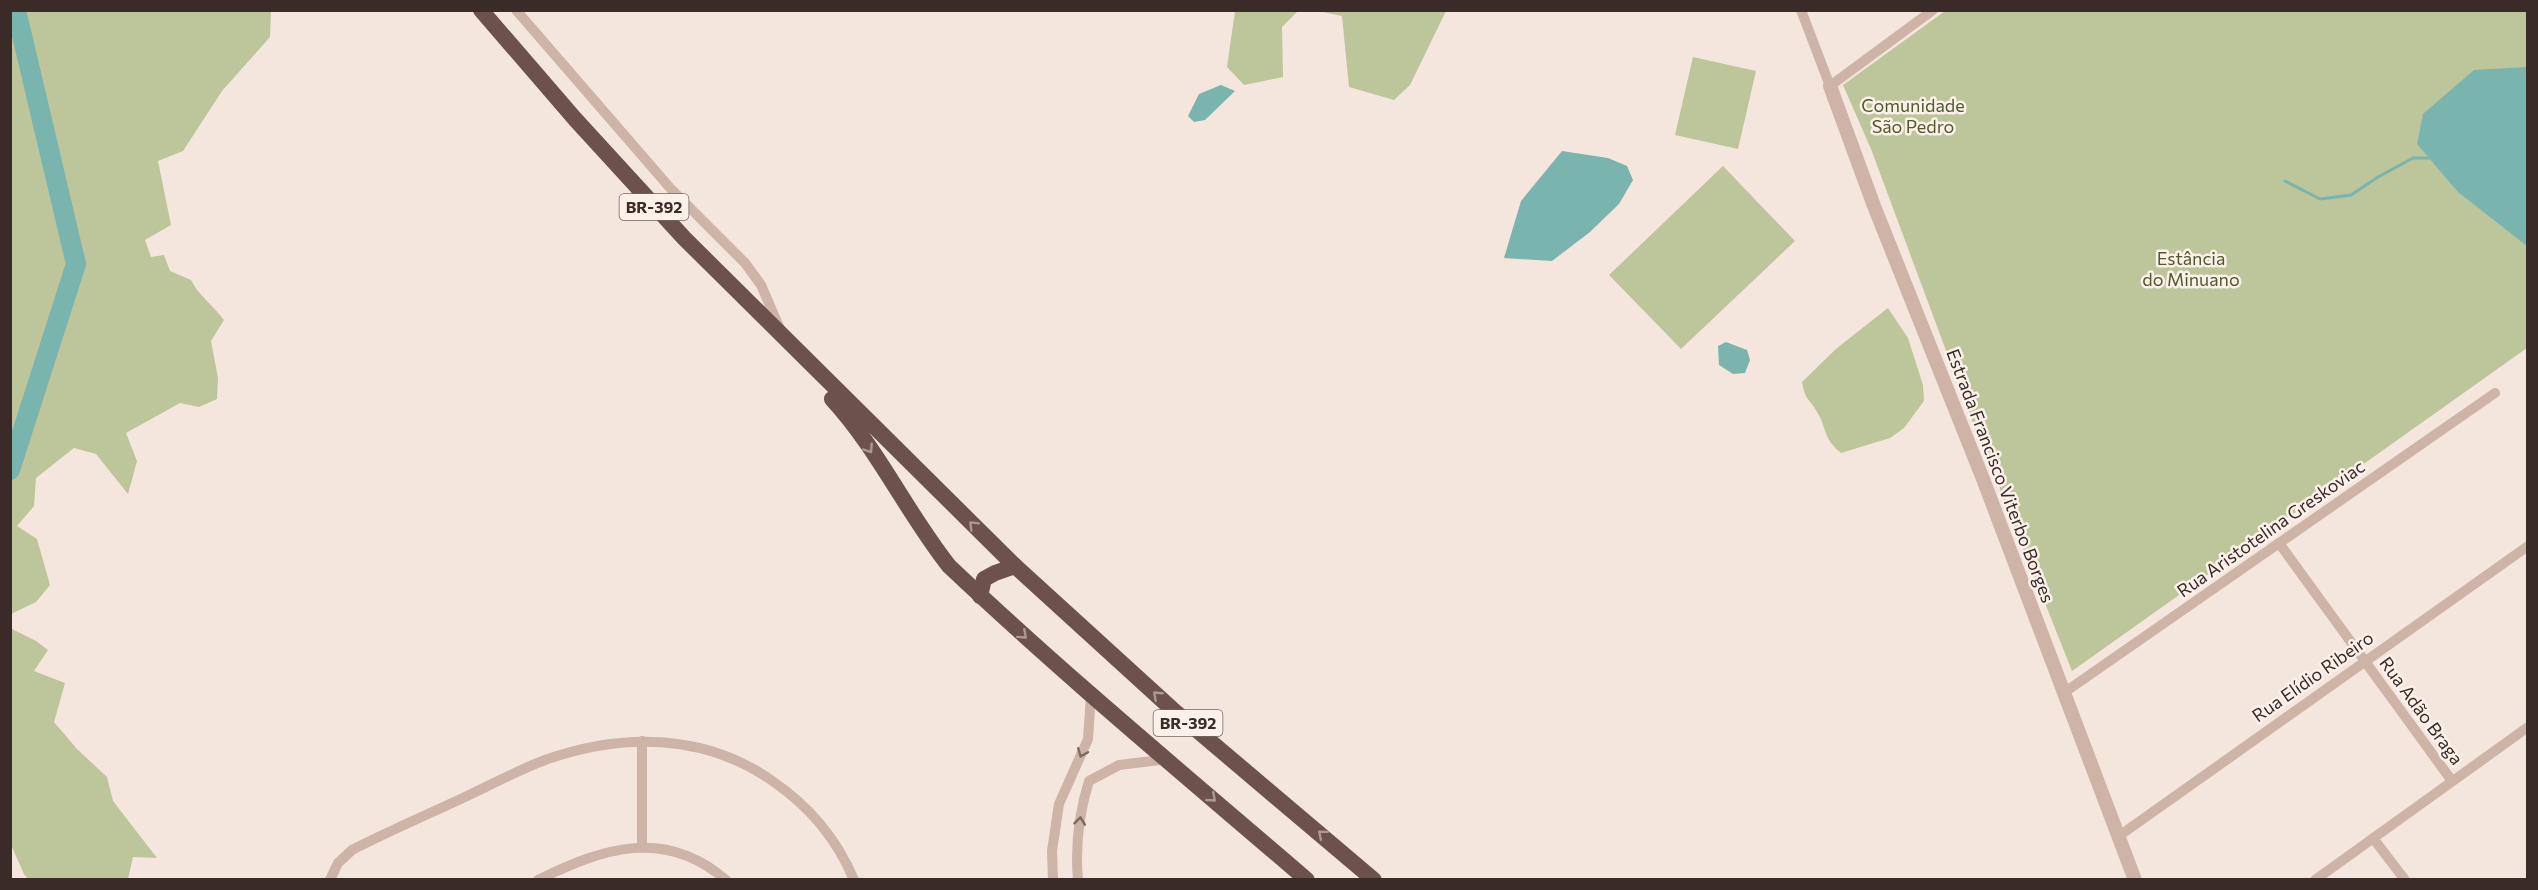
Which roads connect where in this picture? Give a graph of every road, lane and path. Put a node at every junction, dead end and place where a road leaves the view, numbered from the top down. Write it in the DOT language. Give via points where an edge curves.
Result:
graph roads {
  1 [pos="474,10"];
  2 [pos="482,10"];
  3 [pos="516,10"];
  4 [pos="1801,10"];
  5 [pos="1933,10"];
  6 [pos="1830,86"];
  7 [pos="785,340"];
  8 [pos="2495,393"];
  9 [pos="2279,543"];
  10 [pos="2528,546"];
  11 [pos="1015,566"];
  12 [pos="980,596"];
  13 [pos="2364,661"];
  14 [pos="2065,692"];
  15 [pos="1090,695"];
  16 [pos="2528,727"];
  17 [pos="642,741"];
  18 [pos="1168,759"];
  19 [pos="2452,782"];
  20 [pos="2119,836"];
  21 [pos="2373,838"];
  22 [pos="642,847"];
  23 [pos="1368,877"];
  24 [pos="330,879"];
  25 [pos="538,879"];
  26 [pos="726,879"];
  27 [pos="854,879"];
  28 [pos="1053,879"];
  29 [pos="1077,879"];
  30 [pos="1307,879"];
  31 [pos="2135,879"];
  32 [pos="2315,879"];
  33 [pos="2405,879"];
  1 -- 12 [label="highway, BR-392, one-way" via="577,133 700,266 835,402 927,539"];
  2 -- 7 [label="highway, BR-392" via="646,198"];
  3 -- 7 [label="street" via="671,189 745,263 761,285"];
  4 -- 6 [label="street"];
  5 -- 6 [label="street"];
  6 -- 14 [label="street, Estrada Francisco Viterbo Borges"];
  11 -- 7 [label="highway, BR-392, one-way"];
  8 -- 9 [label="street, Rua Aristotelina Greskoviac"];
  9 -- 13 [label="street, Rua Adão Braga"];
  9 -- 14 [label="street, Rua Aristotelina Greskoviac"];
  10 -- 13 [label="street, Rua Elídio Ribeiro"];
  11 -- 12 [label="highway" via="984,579"];
  23 -- 11 [label="highway, BR-392, one-way" via="1198,732"];
  12 -- 15 [label="highway, BR-392, one-way"];
  13 -- 19 [label="street, Rua Adão Braga"];
  13 -- 20 [label="street, Rua Elídio Ribeiro"];
  14 -- 20 [label="street, Estrada Francisco Viterbo Borges"];
  15 -- 18 [label="highway, BR-392"];
  15 -- 28 [label="street, one-way" via="1088,739 1059,804 1052,851"];
  16 -- 19 [label="street"];
  17 -- 22 [label="street"];
  17 -- 24 [label="street" via="591,747 543,761 352,850 338,862"];
  17 -- 27 [label="street" via="692,746 733,759 763,775 821,824"];
  29 -- 18 [label="street, one-way" via="1079,822 1089,782 1119,765"];
  18 -- 30 [label="highway, BR-392, one-way"];
  19 -- 21 [label="street"];
  20 -- 31 [label="street, Estrada Francisco Viterbo Borges"];
  21 -- 32 [label="street"];
  21 -- 33 [label="street"];
  22 -- 25 [label="street" via="601,854"];
  22 -- 26 [label="street" via="682,854"];
}
